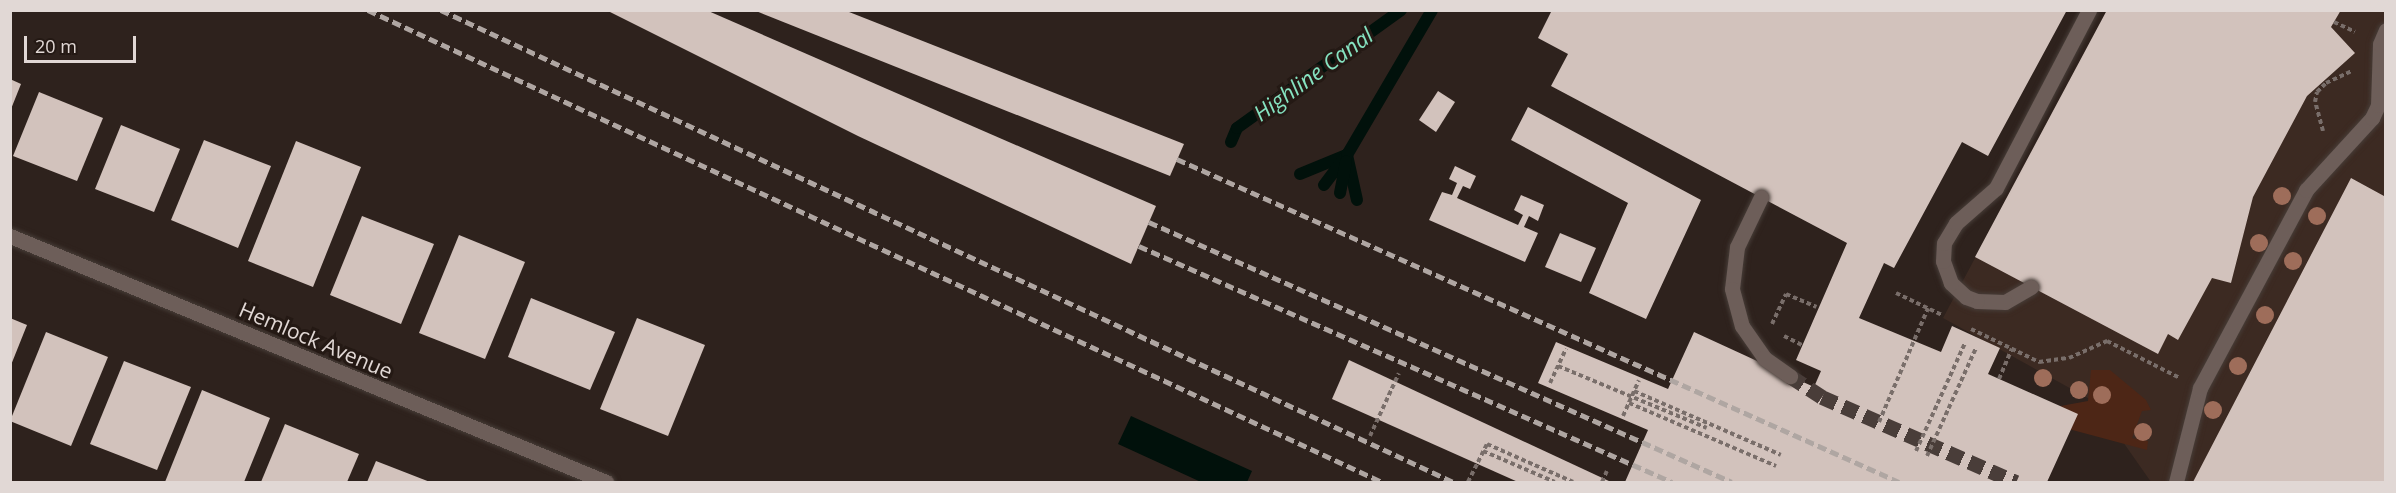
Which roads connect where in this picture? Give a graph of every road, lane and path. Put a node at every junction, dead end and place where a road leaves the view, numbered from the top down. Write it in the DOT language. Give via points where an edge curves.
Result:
graph roads {
  1 [pos="2089,10"];
  2 [pos="2385,30"];
  3 [pos="2352,71"];
  4 [pos="2318,125"];
  5 [pos="1761,198"];
  6 [pos="10,236"];
  7 [pos="2031,287"];
  8 [pos="1896,292"];
  9 [pos="1816,307"];
  10 [pos="1928,308"];
  11 [pos="1948,318"];
  12 [pos="1968,328"];
  13 [pos="1770,330"];
  14 [pos="1780,335"];
  15 [pos="1965,343"];
  16 [pos="1802,345"];
  17 [pos="1566,348"];
  18 [pos="1976,348"];
  19 [pos="2012,349"];
  20 [pos="1558,366"];
  21 [pos="1398,373"];
  22 [pos="1790,376"];
  23 [pos="2000,379"];
  24 [pos="1639,380"];
  25 [pos="1550,384"];
  26 [pos="2200,388"];
  27 [pos="1634,391"];
  28 [pos="1629,403"];
  29 [pos="1623,416"];
  30 [pos="1879,422"];
  31 [pos="1707,428"];
  32 [pos="1370,436"];
  33 [pos="1483,451"];
  34 [pos="1916,451"];
  35 [pos="1781,455"];
  36 [pos="1928,456"];
  37 [pos="1776,466"];
  38 [pos="1607,471"];
  39 [pos="1468,482"];
  40 [pos="606,483"];
  41 [pos="1555,483"];
  42 [pos="1574,483"];
  43 [pos="1602,483"];
  44 [pos="2176,483"];
  1 -- 7 [label="street" via="2002,191 1956,223 1944,243 1943,261 1952,283 1977,302 2005,302"];
  2 -- 26 [label="street" via="2380,44 2378,105 2372,118 2306,190"];
  3 -- 4 [label="path" via="2316,91"];
  5 -- 22 [label="street" via="1737,247 1732,289 1742,326 1764,358"];
  6 -- 40 [label="street, Hemlock Avenue"];
  8 -- 10 [label="path"];
  9 -- 13 [label="path" via="1786,294"];
  10 -- 11 [label="path"];
  10 -- 30 [label="path"];
  12 -- 19 [label="path"];
  14 -- 16 [label="path"];
  15 -- 34 [label="path"];
  17 -- 20 [label="path"];
  18 -- 36 [label="path"];
  19 -- 23 [label="path"];
  19 -- 26 [label="path" via="2039,362 2069,358 2107,341"];
  20 -- 25 [label="path"];
  20 -- 31 [label="path"];
  21 -- 32 [label="path"];
  24 -- 27 [label="path"];
  26 -- 44 [label="street"];
  27 -- 28 [label="path"];
  27 -- 35 [label="path"];
  28 -- 29 [label="path"];
  28 -- 37 [label="path"];
  33 -- 39 [label="path"];
  33 -- 41 [label="path"];
  33 -- 42 [label="path" via="1487,444"];
  38 -- 43 [label="path"];
}
